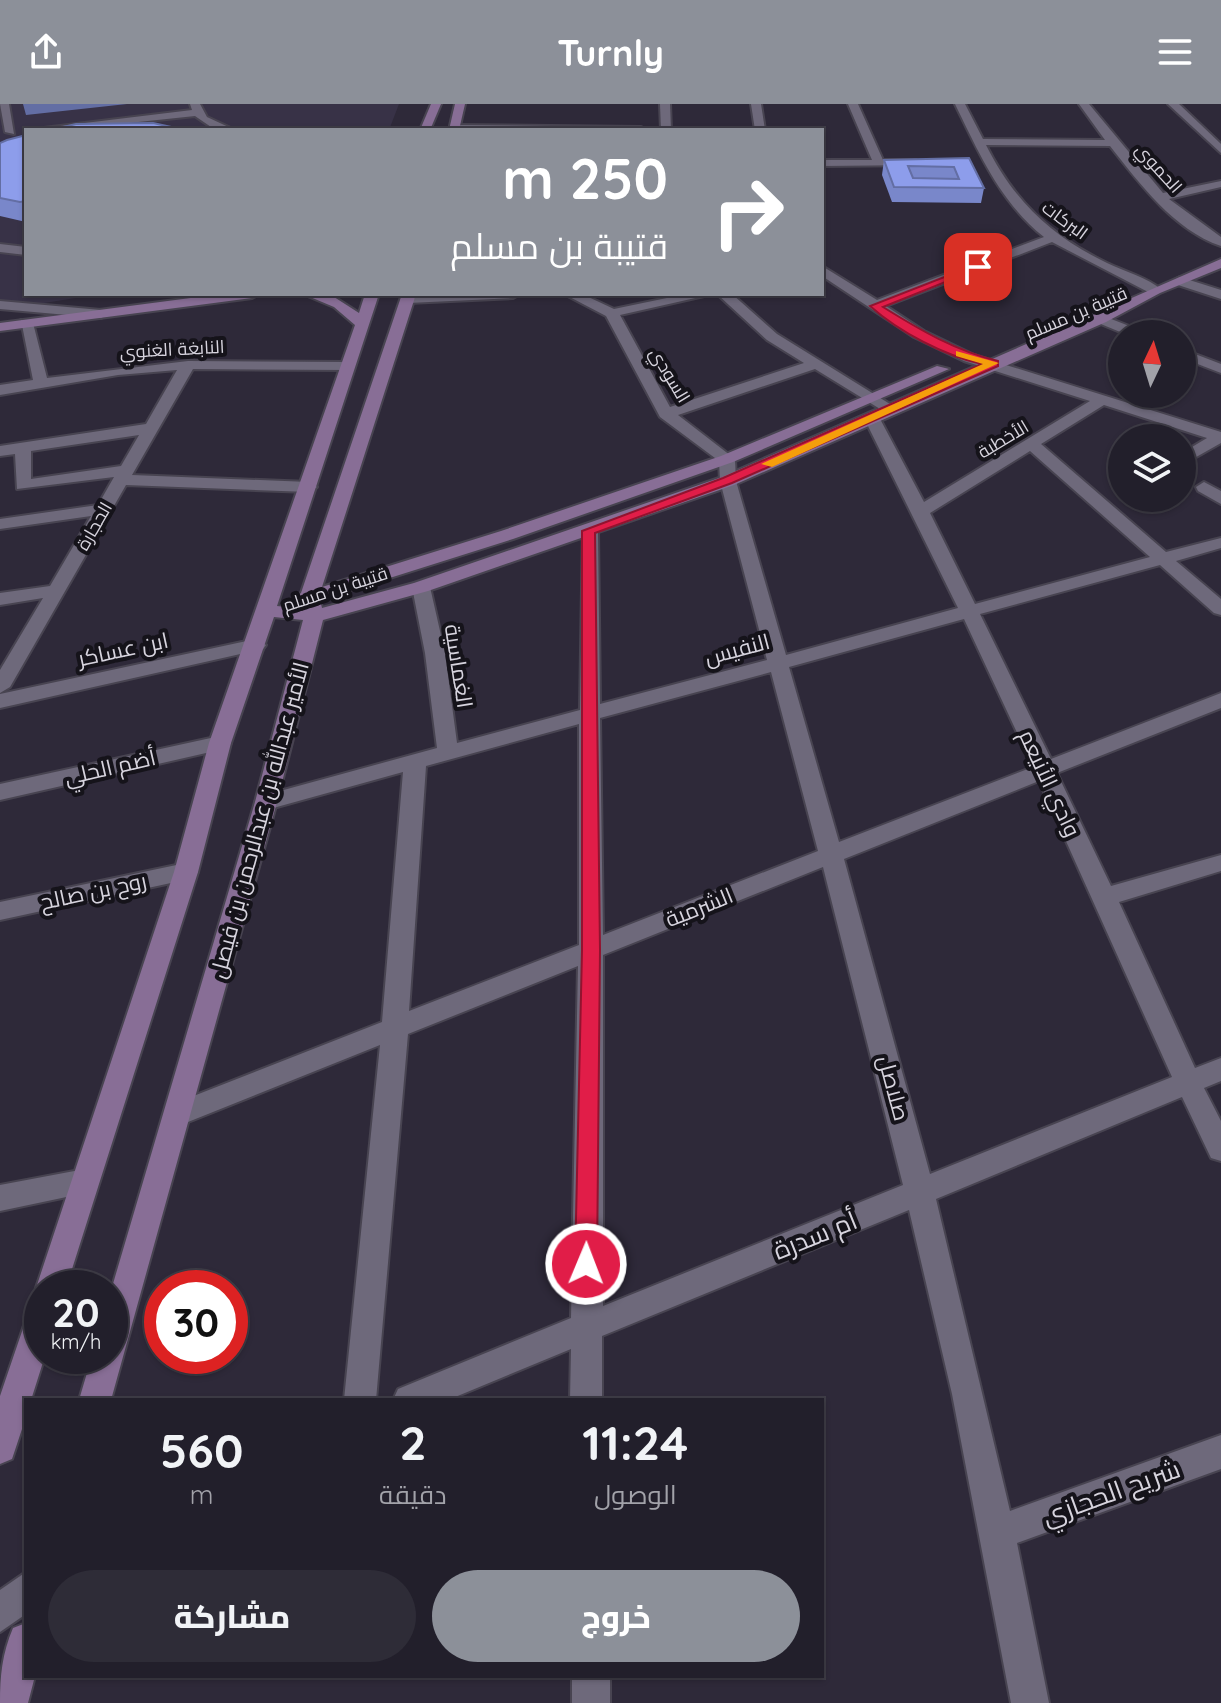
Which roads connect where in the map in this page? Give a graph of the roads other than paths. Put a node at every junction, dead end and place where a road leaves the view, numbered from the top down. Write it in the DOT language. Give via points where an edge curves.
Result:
graph roads {
  1 [pos="4,104"];
  2 [pos="436,104"];
  3 [pos="460,104"];
  4 [pos="665,104"];
  5 [pos="756,104"];
  6 [pos="853,104"];
  7 [pos="960,104"];
  8 [pos="1084,104"];
  9 [pos="1173,104"];
  10 [pos="196,108"];
  11 [pos="47,128"];
  12 [pos="223,128"];
  13 [pos="426,128"];
  14 [pos="454,128"];
  15 [pos="666,128"];
  16 [pos="760,128"];
  17 [pos="5,134"];
  18 [pos="980,142"];
  19 [pos="1114,143"];
  20 [pos="1221,150"];
  21 [pos="975,162"];
  22 [pos="991,162"];
  23 [pos="824,163"];
  24 [pos="879,163"];
  25 [pos="927,163"];
  26 [pos="1221,184"];
  27 [pos="1159,198"];
  28 [pos="1055,237"];
  29 [pos="1221,242"];
  30 [pos="0,248"];
  31 [pos="24,251"];
  32 [pos="1221,251"];
  33 [pos="1221,263"];
  34 [pos="824,273"];
  35 [pos="1180,281"];
  36 [pos="1149,288"];
  37 [pos="1221,295"];
  38 [pos="237,296"];
  39 [pos="319,296"];
  40 [pos="371,296"];
  41 [pos="409,296"];
  42 [pos="575,296"];
  43 [pos="696,296"];
  44 [pos="726,296"];
  45 [pos="0,305"];
  46 [pos="875,306"];
  47 [pos="612,313"];
  48 [pos="101,314"];
  49 [pos="1101,319"];
  50 [pos="1108,322"];
  51 [pos="26,323"];
  52 [pos="362,324"];
  53 [pos="0,327"];
  54 [pos="969,358"];
  55 [pos="1196,359"];
  56 [pos="994,363"];
  57 [pos="816,364"];
  58 [pos="188,365"];
  59 [pos="348,366"];
  60 [pos="1221,369"];
  61 [pos="41,383"];
  62 [pos="0,390"];
  63 [pos="873,397"];
  64 [pos="1104,399"];
  65 [pos="666,414"];
  66 [pos="881,414"];
  67 [pos="152,428"];
  68 [pos="1220,437"];
  69 [pos="1032,445"];
  70 [pos="23,447"];
  71 [pos="0,451"];
  72 [pos="1196,452"];
  73 [pos="727,470"];
  74 [pos="124,475"];
  75 [pos="309,487"];
  76 [pos="1204,487"];
  77 [pos="1221,499"];
  78 [pos="104,509"];
  79 [pos="921,511"];
  80 [pos="0,524"];
  81 [pos="589,531"];
  82 [pos="1221,543"];
  83 [pos="1164,559"];
  84 [pos="421,587"];
  85 [pos="57,590"];
  86 [pos="0,599"];
  87 [pos="312,606"];
  88 [pos="1221,609"];
  89 [pos="267,610"];
  90 [pos="969,612"];
  91 [pos="256,645"];
  92 [pos="778,663"];
  93 [pos="0,687"];
  94 [pos="1221,700"];
  95 [pos="0,701"];
  96 [pos="589,714"];
  97 [pos="220,743"];
  98 [pos="448,752"];
  99 [pos="415,762"];
  100 [pos="1044,770"];
  101 [pos="0,792"];
  102 [pos="266,802"];
  103 [pos="832,854"];
  104 [pos="1221,863"];
  105 [pos="186,872"];
  106 [pos="1105,897"];
  107 [pos="0,911"];
  108 [pos="591,950"];
  109 [pos="395,1028"];
  110 [pos="1221,1069"];
  111 [pos="1187,1085"];
  112 [pos="178,1114"];
  113 [pos="1221,1149"];
  114 [pos="85,1182"];
  115 [pos="922,1191"];
  116 [pos="0,1198"];
  117 [pos="57,1270"];
  118 [pos="128,1286"];
  119 [pos="585,1327"];
  120 [pos="24,1372"];
  121 [pos="103,1374"];
  122 [pos="96,1398"];
  123 [pos="360,1398"];
  124 [pos="414,1398"];
  125 [pos="586,1398"];
  126 [pos="0,1447"];
  127 [pos="1221,1452"];
  128 [pos="1000,1532"];
  129 [pos="24,1592"];
  130 [pos="0,1614"];
  131 [pos="24,1648"];
  132 [pos="591,1678"];
  133 [pos="9,1703"];
  134 [pos="591,1703"];
  135 [pos="1030,1703"];
  1 -- 17 [label="street"];
  2 -- 13 [label="street"];
  3 -- 14 [label="street"];
  4 -- 15 [label="street"];
  5 -- 16 [label="street"];
  6 -- 24 [label="street"];
  7 -- 18 [label="street, البركات"];
  8 -- 19 [label="street, الحموي"];
  9 -- 20 [label="street"];
  10 -- 11 [label="street"];
  10 -- 12 [label="street" via="206,123"];
  18 -- 19 [label="street"];
  18 -- 22 [label="street, البركات"];
  19 -- 27 [label="street, الحموي"];
  21 -- 22 [label="street"];
  22 -- 28 [label="street, البركات" via="1007,192 1036,225"];
  23 -- 24 [label="street"];
  24 -- 25 [label="street"];
  26 -- 27 [label="street"];
  27 -- 29 [label="street, الحموي" via="1194,228"];
  28 -- 36 [label="street, البركات"];
  28 -- 46 [label="street"];
  30 -- 31 [label="street"];
  32 -- 36 [label="street, قتيبة بن مسلم"];
  33 -- 35 [label="street, قتيبة بن مسلم"];
  34 -- 46 [label="street"];
  35 -- 36 [label="street, قتيبة بن مسلم"];
  35 -- 37 [label="street"];
  36 -- 49 [label="street, قتيبة بن مسلم"];
  36 -- 54 [label="street, قتيبة بن مسلم"];
  38 -- 48 [label="street"];
  39 -- 52 [label="street" via="348,309"];
  40 -- 52 [label="street"];
  41 -- 87 [label="street, الأمير عبدالله بن عبدالرحمن بن فيصل"];
  42 -- 47 [label="street"];
  43 -- 47 [label="street"];
  44 -- 57 [label="street, وادي الأنيعم" via="772,337"];
  45 -- 48 [label="street"];
  46 -- 54 [label="street"];
  47 -- 65 [label="street, السودي"];
  48 -- 51 [label="street"];
  49 -- 50 [label="street"];
  49 -- 56 [label="street, قتيبة بن مسلم"];
  51 -- 53 [label="street"];
  51 -- 61 [label="street"];
  52 -- 59 [label="street"];
  54 -- 56 [label="street"];
  54 -- 63 [label="street, قتيبة بن مسلم"];
  55 -- 60 [label="street"];
  56 -- 64 [label="street"];
  56 -- 66 [label="street, قتيبة بن مسلم"];
  57 -- 63 [label="street, وادي الأنيعم"];
  57 -- 65 [label="street"];
  58 -- 59 [label="street, النابغة الغنوي"];
  58 -- 61 [label="street, النابغة الغنوي"];
  58 -- 67 [label="street, الحجارة"];
  59 -- 75 [label="street"];
  61 -- 62 [label="street, النابغة الغنوي"];
  63 -- 66 [label="street, وادي الأنيعم"];
  63 -- 73 [label="street, قتيبة بن مسلم"];
  64 -- 68 [label="street"];
  64 -- 69 [label="street, الأخطبة"];
  65 -- 73 [label="street, السودي"];
  66 -- 73 [label="street, قتيبة بن مسلم"];
  66 -- 79 [label="street, وادي الأنيعم"];
  67 -- 70 [label="street"];
  67 -- 74 [label="street, الحجارة"];
  68 -- 72 [label="street"];
  69 -- 79 [label="street, الأخطبة"];
  69 -- 83 [label="street"];
  70 -- 71 [label="street"];
  70 -- 74 [label="street" via="23,485"];
  73 -- 81 [label="street, قتيبة بن مسلم"];
  73 -- 87 [label="street, قتيبة بن مسلم" via="507,535"];
  73 -- 92 [label="street, صلاصل"];
  74 -- 75 [label="street"];
  74 -- 78 [label="street, الحجارة"];
  75 -- 89 [label="street"];
  76 -- 77 [label="street"];
  78 -- 80 [label="street"];
  78 -- 85 [label="street, الحجارة"];
  79 -- 90 [label="street, وادي الأنيعم"];
  81 -- 84 [label="street, قتيبة بن مسلم"];
  81 -- 96 [label="street"];
  82 -- 83 [label="street, النفيس"];
  83 -- 88 [label="street"];
  83 -- 90 [label="street, النفيس"];
  84 -- 87 [label="street, قتيبة بن مسلم"];
  84 -- 98 [label="street, الغماسية"];
  85 -- 86 [label="street"];
  85 -- 93 [label="street, الحجارة"];
  87 -- 89 [label="street, قتيبة بن مسلم"];
  87 -- 102 [label="street, الأمير عبدالله بن عبدالرحمن بن فيصل"];
  89 -- 91 [label="street"];
  90 -- 92 [label="street, النفيس"];
  90 -- 100 [label="street, وادي الأنيعم"];
  91 -- 95 [label="street, ابن عساكر"];
  91 -- 97 [label="street"];
  92 -- 96 [label="street, النفيس"];
  92 -- 103 [label="street, صلاصل"];
  94 -- 100 [label="street, الشرمية"];
  96 -- 98 [label="street, النفيس"];
  96 -- 108 [label="street"];
  97 -- 101 [label="street, أضم الحلي"];
  97 -- 105 [label="street"];
  98 -- 99 [label="street, النفيس"];
  99 -- 102 [label="street, النفيس"];
  99 -- 109 [label="street"];
  100 -- 103 [label="street, الشرمية"];
  100 -- 106 [label="street, وادي الأنيعم"];
  102 -- 112 [label="street, الأمير عبدالله بن عبدالرحمن بن فيصل"];
  103 -- 108 [label="street, الشرمية"];
  103 -- 115 [label="street, صلاصل"];
  104 -- 106 [label="street"];
  105 -- 107 [label="street, روح بن صالح"];
  105 -- 114 [label="street"];
  106 -- 111 [label="street, وادي الأنيعم"];
  108 -- 109 [label="street, الشرمية"];
  108 -- 119 [label="street"];
  109 -- 112 [label="street, الشرمية"];
  109 -- 123 [label="street"];
  110 -- 111 [label="street, أم سدرة"];
  111 -- 113 [label="street, وادي الأنيعم"];
  111 -- 115 [label="street, أم سدرة"];
  112 -- 118 [label="street, الأمير عبدالله بن عبدالرحمن بن فيصل"];
  114 -- 116 [label="street"];
  114 -- 117 [label="street"];
  115 -- 119 [label="street, أم سدرة"];
  115 -- 128 [label="street, صلاصل"];
  119 -- 124 [label="street, أم سدرة"];
  119 -- 125 [label="street"];
  120 -- 126 [label="street"];
  121 -- 122 [label="street"];
  127 -- 128 [label="street, شريح الحجازي"];
  128 -- 135 [label="street, صلاصل"];
  129 -- 130 [label="street"];
  131 -- 133 [label="street"];
  132 -- 134 [label="street"];
}
